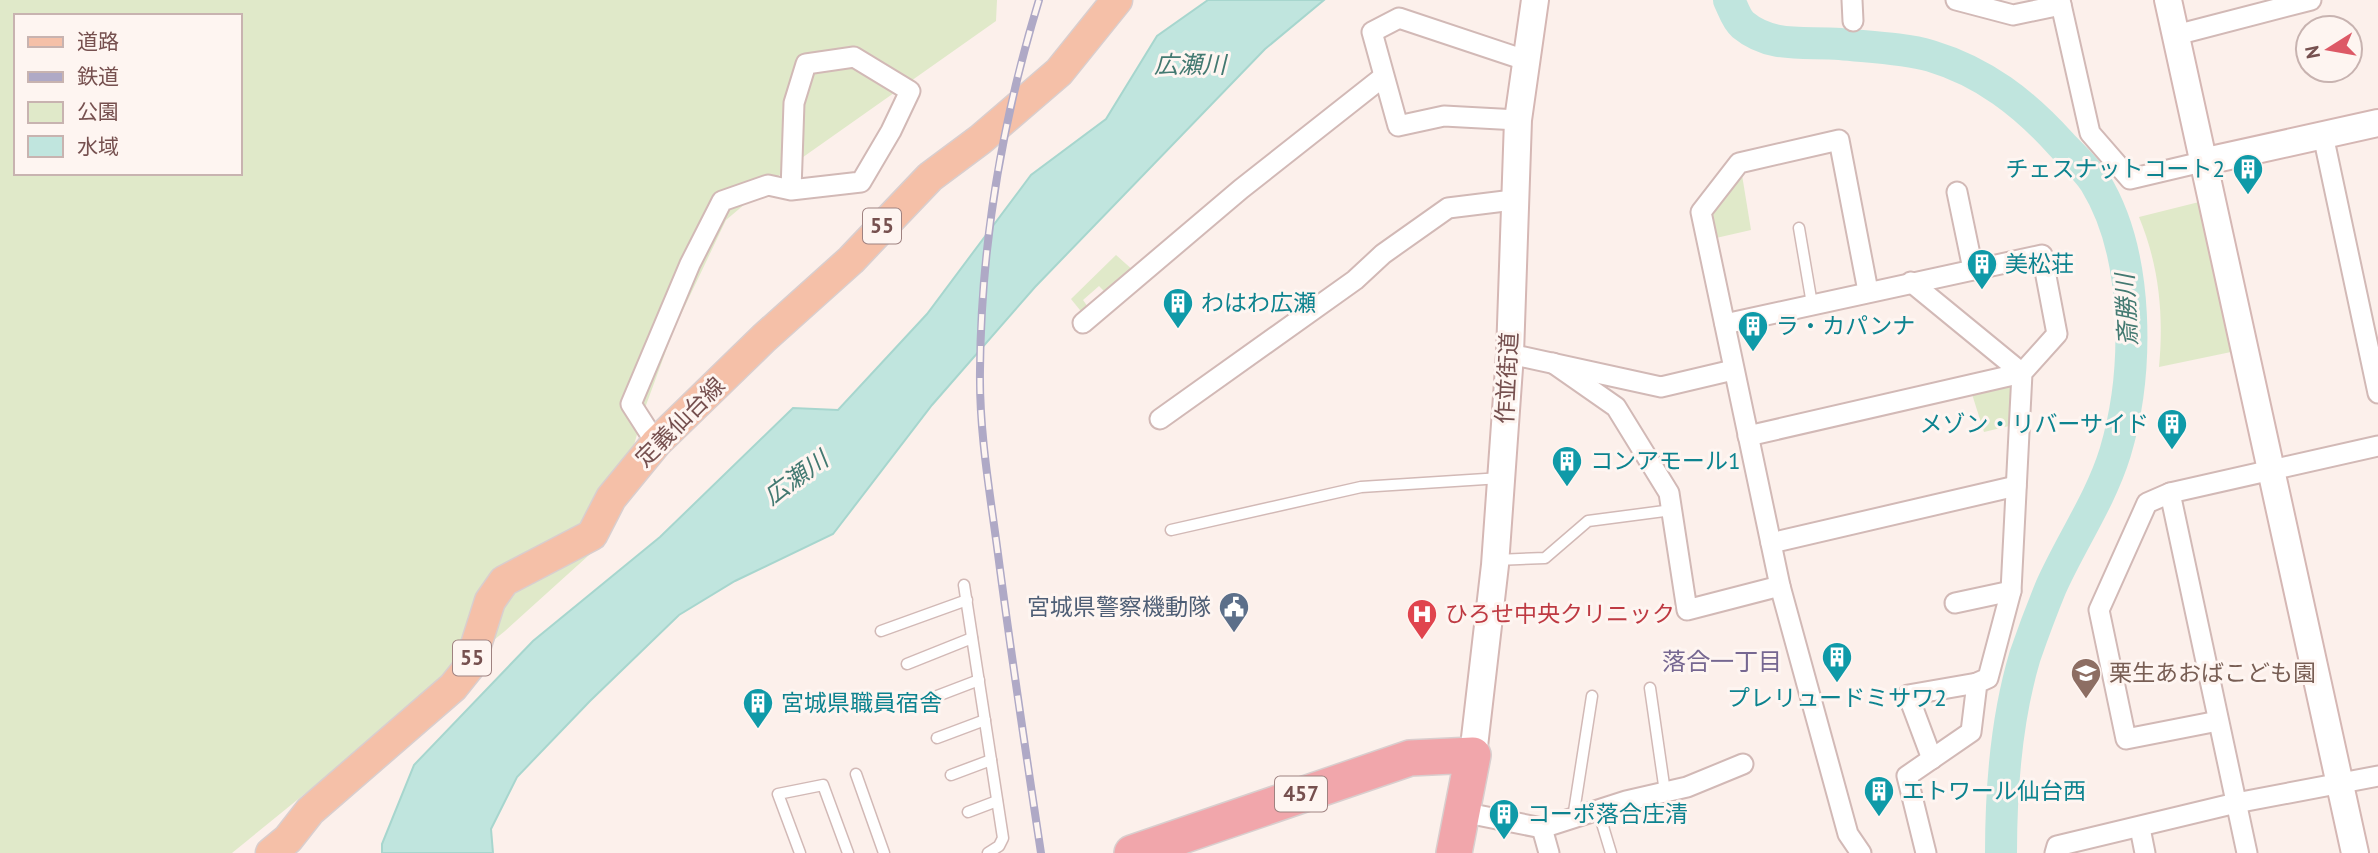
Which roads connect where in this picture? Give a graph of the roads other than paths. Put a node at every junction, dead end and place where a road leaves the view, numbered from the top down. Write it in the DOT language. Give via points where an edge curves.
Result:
graph roads {
  1 [pos="1117,0"];
  2 [pos="1535,0"];
  3 [pos="1852,0"];
  4 [pos="1956,0"];
  5 [pos="2168,0"];
  6 [pos="2308,0"];
  7 [pos="2061,3"];
  8 [pos="2011,8"];
  9 [pos="1853,21"];
  10 [pos="2176,35"];
  11 [pos="1525,60"];
  12 [pos="1383,77"];
  13 [pos="1518,120"];
  14 [pos="2378,123"];
  15 [pos="2323,135"];
  16 [pos="2202,162"];
  17 [pos="791,190"];
  18 [pos="1957,192"];
  19 [pos="1513,200"];
  20 [pos="1799,228"];
  21 [pos="1973,269"];
  22 [pos="1911,282"];
  23 [pos="1868,291"];
  24 [pos="1812,304"];
  25 [pos="1083,323"];
  26 [pos="1725,324"];
  27 [pos="1510,354"];
  28 [pos="1553,363"];
  29 [pos="1733,370"];
  30 [pos="2022,373"];
  31 [pos="2378,393"];
  32 [pos="1160,419"];
  33 [pos="1748,436"];
  34 [pos="656,443"];
  35 [pos="2378,446"];
  36 [pos="2273,470"];
  37 [pos="1501,478"];
  38 [pos="2016,486"];
  39 [pos="2170,493"];
  40 [pos="1671,510"];
  41 [pos="1171,530"];
  42 [pos="1770,543"];
  43 [pos="1495,560"];
  44 [pos="964,585"];
  45 [pos="1780,586"];
  46 [pos="2011,591"];
  47 [pos="967,600"];
  48 [pos="1955,603"];
  49 [pos="881,631"];
  50 [pos="972,638"];
  51 [pos="907,664"];
  52 [pos="979,680"];
  53 [pos="1977,682"];
  54 [pos="1650,688"];
  55 [pos="1592,696"];
  56 [pos="924,701"];
  57 [pos="985,720"];
  58 [pos="2218,721"];
  59 [pos="937,738"];
  60 [pos="1473,755"];
  61 [pos="1932,759"];
  62 [pos="991,760"];
  63 [pos="1743,764"];
  64 [pos="856,774"];
  65 [pos="951,775"];
  66 [pos="2378,776"];
  67 [pos="2340,783"];
  68 [pos="1665,792"];
  69 [pos="997,801"];
  70 [pos="2236,803"];
  71 [pos="1598,810"];
  72 [pos="968,812"];
  73 [pos="1462,812"];
  74 [pos="1573,818"];
  75 [pos="1542,828"];
  76 [pos="2140,828"];
  77 [pos="271,853"];
  78 [pos="800,853"];
  79 [pos="848,853"];
  80 [pos="884,853"];
  81 [pos="988,853"];
  82 [pos="1132,853"];
  83 [pos="1454,853"];
  84 [pos="1549,853"];
  85 [pos="1611,853"];
  86 [pos="1861,853"];
  87 [pos="1926,853"];
  88 [pos="2055,853"];
  89 [pos="2145,853"];
  90 [pos="2247,853"];
  91 [pos="2355,853"];
  1 -- 34 [label="main road, 定義仙台線 / 55" via="1059,72 930,177 851,260"];
  2 -- 11 [label="street, 作並街道"];
  3 -- 9 [label="street"];
  4 -- 8 [label="street"];
  5 -- 10 [label="street"];
  6 -- 10 [label="street"];
  7 -- 8 [label="street"];
  7 -- 16 [label="street" via="2090,133 2130,179"];
  10 -- 16 [label="street"];
  11 -- 12 [label="street" via="1398,18 1372,32"];
  11 -- 13 [label="street, 作並街道"];
  12 -- 13 [label="street" via="1398,126 1444,116"];
  12 -- 25 [label="street"];
  13 -- 19 [label="street, 作並街道"];
  14 -- 15 [label="street"];
  15 -- 16 [label="street"];
  15 -- 31 [label="street"];
  16 -- 36 [label="street"];
  17 -- 17 [label="street" via="861,181 910,90 854,57 806,64 794,103"];
  17 -- 34 [label="street" via="768,185 722,201 631,404"];
  18 -- 21 [label="street"];
  19 -- 27 [label="street, 作並街道"];
  19 -- 32 [label="street" via="1448,208"];
  20 -- 24 [label="lane"];
  21 -- 22 [label="street"];
  21 -- 30 [label="street" via="2042,255 2057,334"];
  22 -- 23 [label="street"];
  22 -- 30 [label="street"];
  23 -- 24 [label="street"];
  23 -- 26 [label="street" via="1839,140 1740,163 1701,212"];
  24 -- 26 [label="street"];
  26 -- 29 [label="street"];
  27 -- 28 [label="street"];
  27 -- 37 [label="street, 作並街道"];
  28 -- 29 [label="street" via="1661,387"];
  28 -- 40 [label="street" via="1616,407 1669,493"];
  29 -- 33 [label="street"];
  30 -- 33 [label="street"];
  30 -- 38 [label="street"];
  33 -- 42 [label="street"];
  34 -- 77 [label="main road, 定義仙台線 / 55" via="611,498 592,535 504,581 490,601 470,667 453,687 310,811"];
  35 -- 36 [label="street"];
  36 -- 39 [label="street"];
  36 -- 67 [label="street"];
  37 -- 41 [label="lane" via="1361,487"];
  37 -- 43 [label="street, 作並街道"];
  38 -- 42 [label="street"];
  38 -- 46 [label="street"];
  39 -- 58 [label="street"];
  39 -- 58 [label="street" via="2147,503 2099,610 2126,739"];
  40 -- 43 [label="lane" via="1588,521 1545,558"];
  40 -- 45 [label="street" via="1687,610"];
  42 -- 45 [label="street"];
  43 -- 60 [label="street, 作並街道"];
  44 -- 47 [label="lane"];
  45 -- 86 [label="street" via="1848,834"];
  46 -- 48 [label="street"];
  46 -- 53 [label="street" via="1988,678"];
  47 -- 49 [label="lane"];
  47 -- 50 [label="lane"];
  50 -- 51 [label="lane"];
  50 -- 52 [label="lane"];
  52 -- 56 [label="lane"];
  52 -- 57 [label="lane"];
  53 -- 61 [label="street" via="1971,732"];
  53 -- 61 [label="street" via="1908,695"];
  54 -- 68 [label="lane"];
  55 -- 74 [label="lane"];
  57 -- 59 [label="lane"];
  57 -- 62 [label="lane"];
  58 -- 70 [label="street"];
  60 -- 73 [label="highway"];
  60 -- 82 [label="highway, 457" via="1410,758"];
  61 -- 87 [label="street" via="1907,776"];
  62 -- 65 [label="lane"];
  62 -- 69 [label="lane"];
  63 -- 68 [label="street"];
  64 -- 80 [label="lane"];
  66 -- 67 [label="street"];
  67 -- 70 [label="street"];
  67 -- 91 [label="street"];
  68 -- 71 [label="street"];
  69 -- 72 [label="lane"];
  69 -- 81 [label="lane" via="1003,838"];
  70 -- 76 [label="street"];
  70 -- 90 [label="street"];
  71 -- 74 [label="street"];
  71 -- 85 [label="lane"];
  73 -- 75 [label="street"];
  73 -- 83 [label="highway"];
  74 -- 75 [label="street"];
  75 -- 84 [label="street"];
  76 -- 88 [label="street" via="2057,846"];
  76 -- 89 [label="street"];
  78 -- 79 [label="lane" via="778,794 823,785"];
}
